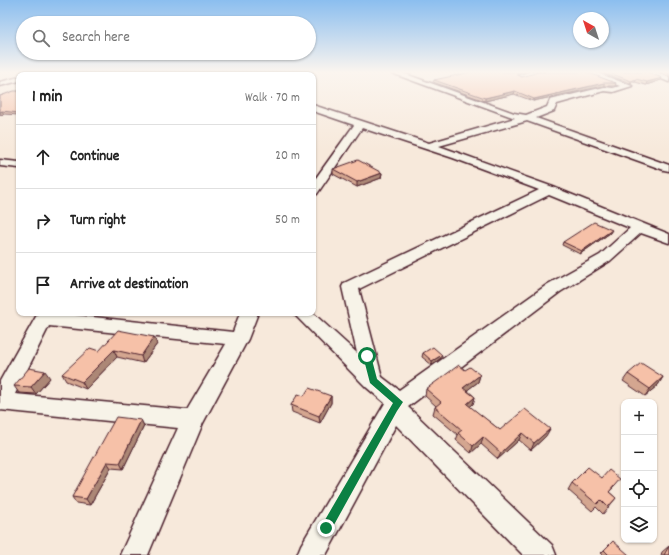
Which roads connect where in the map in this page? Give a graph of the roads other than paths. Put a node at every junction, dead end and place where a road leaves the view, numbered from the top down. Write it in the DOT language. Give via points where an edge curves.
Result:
graph roads {
  1 [pos="465,98"];
  2 [pos="570,98"];
  3 [pos="316,109"];
  4 [pos="527,118"];
  5 [pos="359,125"];
  6 [pos="429,146"];
  7 [pos="0,163"];
  8 [pos="16,165"];
  9 [pos="668,168"];
  10 [pos="316,187"];
  11 [pos="549,190"];
  12 [pos="639,227"];
  13 [pos="669,239"];
  14 [pos="45,316"];
  15 [pos="248,316"];
  16 [pos="305,316"];
  17 [pos="238,340"];
  18 [pos="373,381"];
  19 [pos="0,401"];
  20 [pos="396,405"];
  21 [pos="194,420"];
  22 [pos="134,555"];
  23 [pos="311,555"];
  24 [pos="542,555"];
  1 -- 4 [label="street"];
  2 -- 4 [label="street" via="554,102 551,109"];
  3 -- 5 [label="street"];
  4 -- 6 [label="street"];
  4 -- 9 [label="street"];
  5 -- 6 [label="street"];
  5 -- 10 [label="street"];
  6 -- 11 [label="street"];
  7 -- 8 [label="street"];
  11 -- 12 [label="street"];
  11 -- 18 [label="street" via="350,287"];
  12 -- 13 [label="street"];
  12 -- 20 [label="street" via="605,258 554,288"];
  14 -- 17 [label="street"];
  14 -- 19 [label="street"];
  15 -- 17 [label="street"];
  16 -- 18 [label="street"];
  17 -- 21 [label="street"];
  18 -- 20 [label="street"];
  19 -- 21 [label="street"];
  20 -- 23 [label="street"];
  20 -- 24 [label="street"];
  21 -- 22 [label="street"];
}
